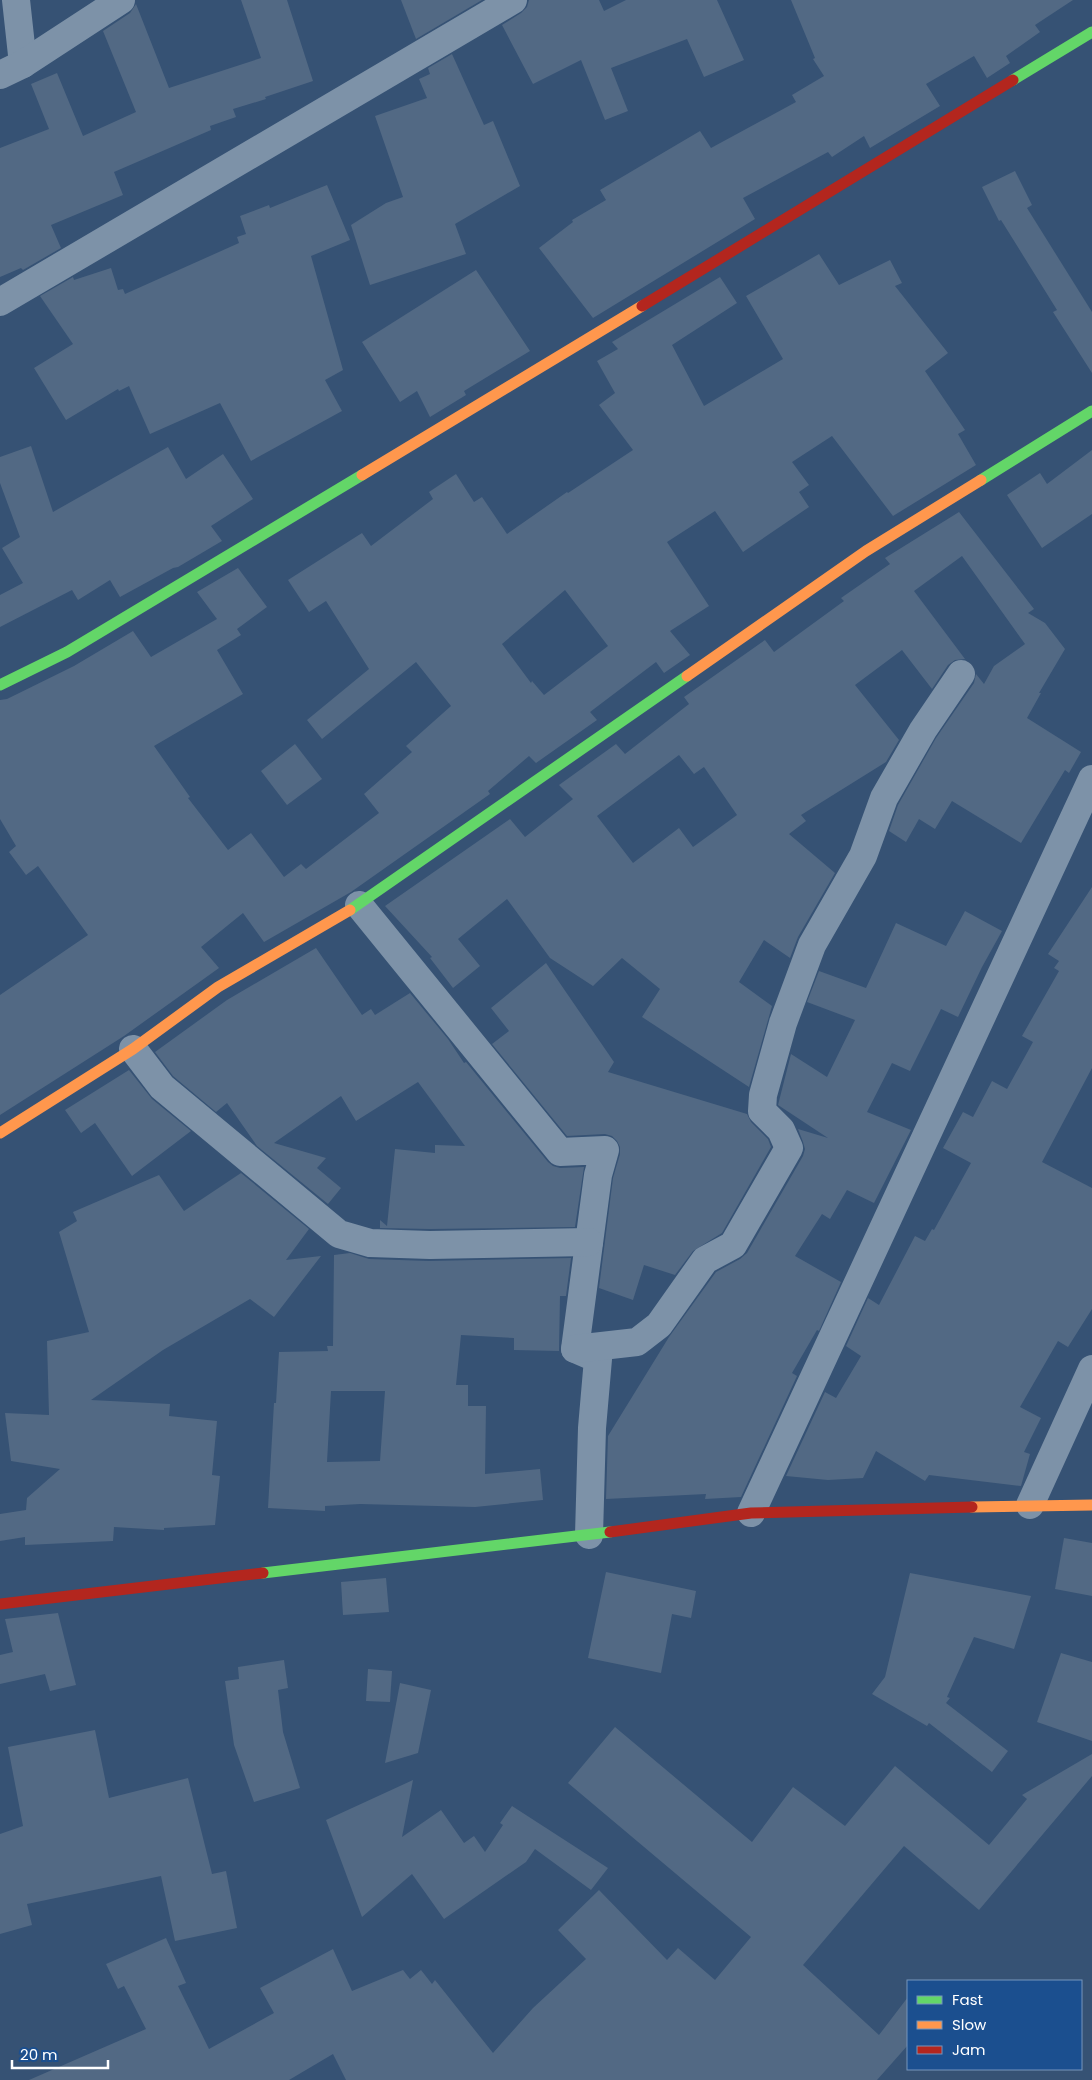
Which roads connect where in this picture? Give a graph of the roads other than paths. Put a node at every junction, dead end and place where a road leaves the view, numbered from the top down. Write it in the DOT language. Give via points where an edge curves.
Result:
graph roads {
  1 [pos="16,0"];
  2 [pos="121,0"];
  3 [pos="513,0"];
  4 [pos="1092,32"];
  5 [pos="12,69"];
  6 [pos="0,302"];
  7 [pos="1092,411"];
  8 [pos="961,674"];
  9 [pos="0,685"];
  10 [pos="1092,779"];
  11 [pos="359,905"];
  12 [pos="133,1049"];
  13 [pos="0,1133"];
  14 [pos="589,1242"];
  15 [pos="575,1349"];
  16 [pos="1092,1369"];
  17 [pos="1030,1505"];
  18 [pos="1092,1505"];
  19 [pos="751,1514"];
  20 [pos="589,1535"];
  21 [pos="0,1604"];
  1 -- 5 [label="street"];
  2 -- 5 [label="street"];
  3 -- 6 [label="street"];
  4 -- 9 [label="street" via="84,642"];
  7 -- 11 [label="street" via="866,551"];
  8 -- 15 [label="street" via="923,730 884,798 863,856 812,945 783,1023 762,1111 781,1130 789,1148 733,1245 705,1260 659,1325 637,1342"];
  10 -- 19 [label="street"];
  11 -- 12 [label="street" via="218,987"];
  11 -- 14 [label="street" via="560,1152 605,1150 598,1175"];
  12 -- 13 [label="street"];
  12 -- 14 [label="street" via="162,1087 339,1234 370,1243 430,1245"];
  14 -- 15 [label="street"];
  15 -- 20 [label="street" via="598,1360"];
  16 -- 17 [label="street"];
  17 -- 18 [label="street"];
  17 -- 19 [label="street"];
  19 -- 20 [label="street"];
  20 -- 21 [label="street"];
}
